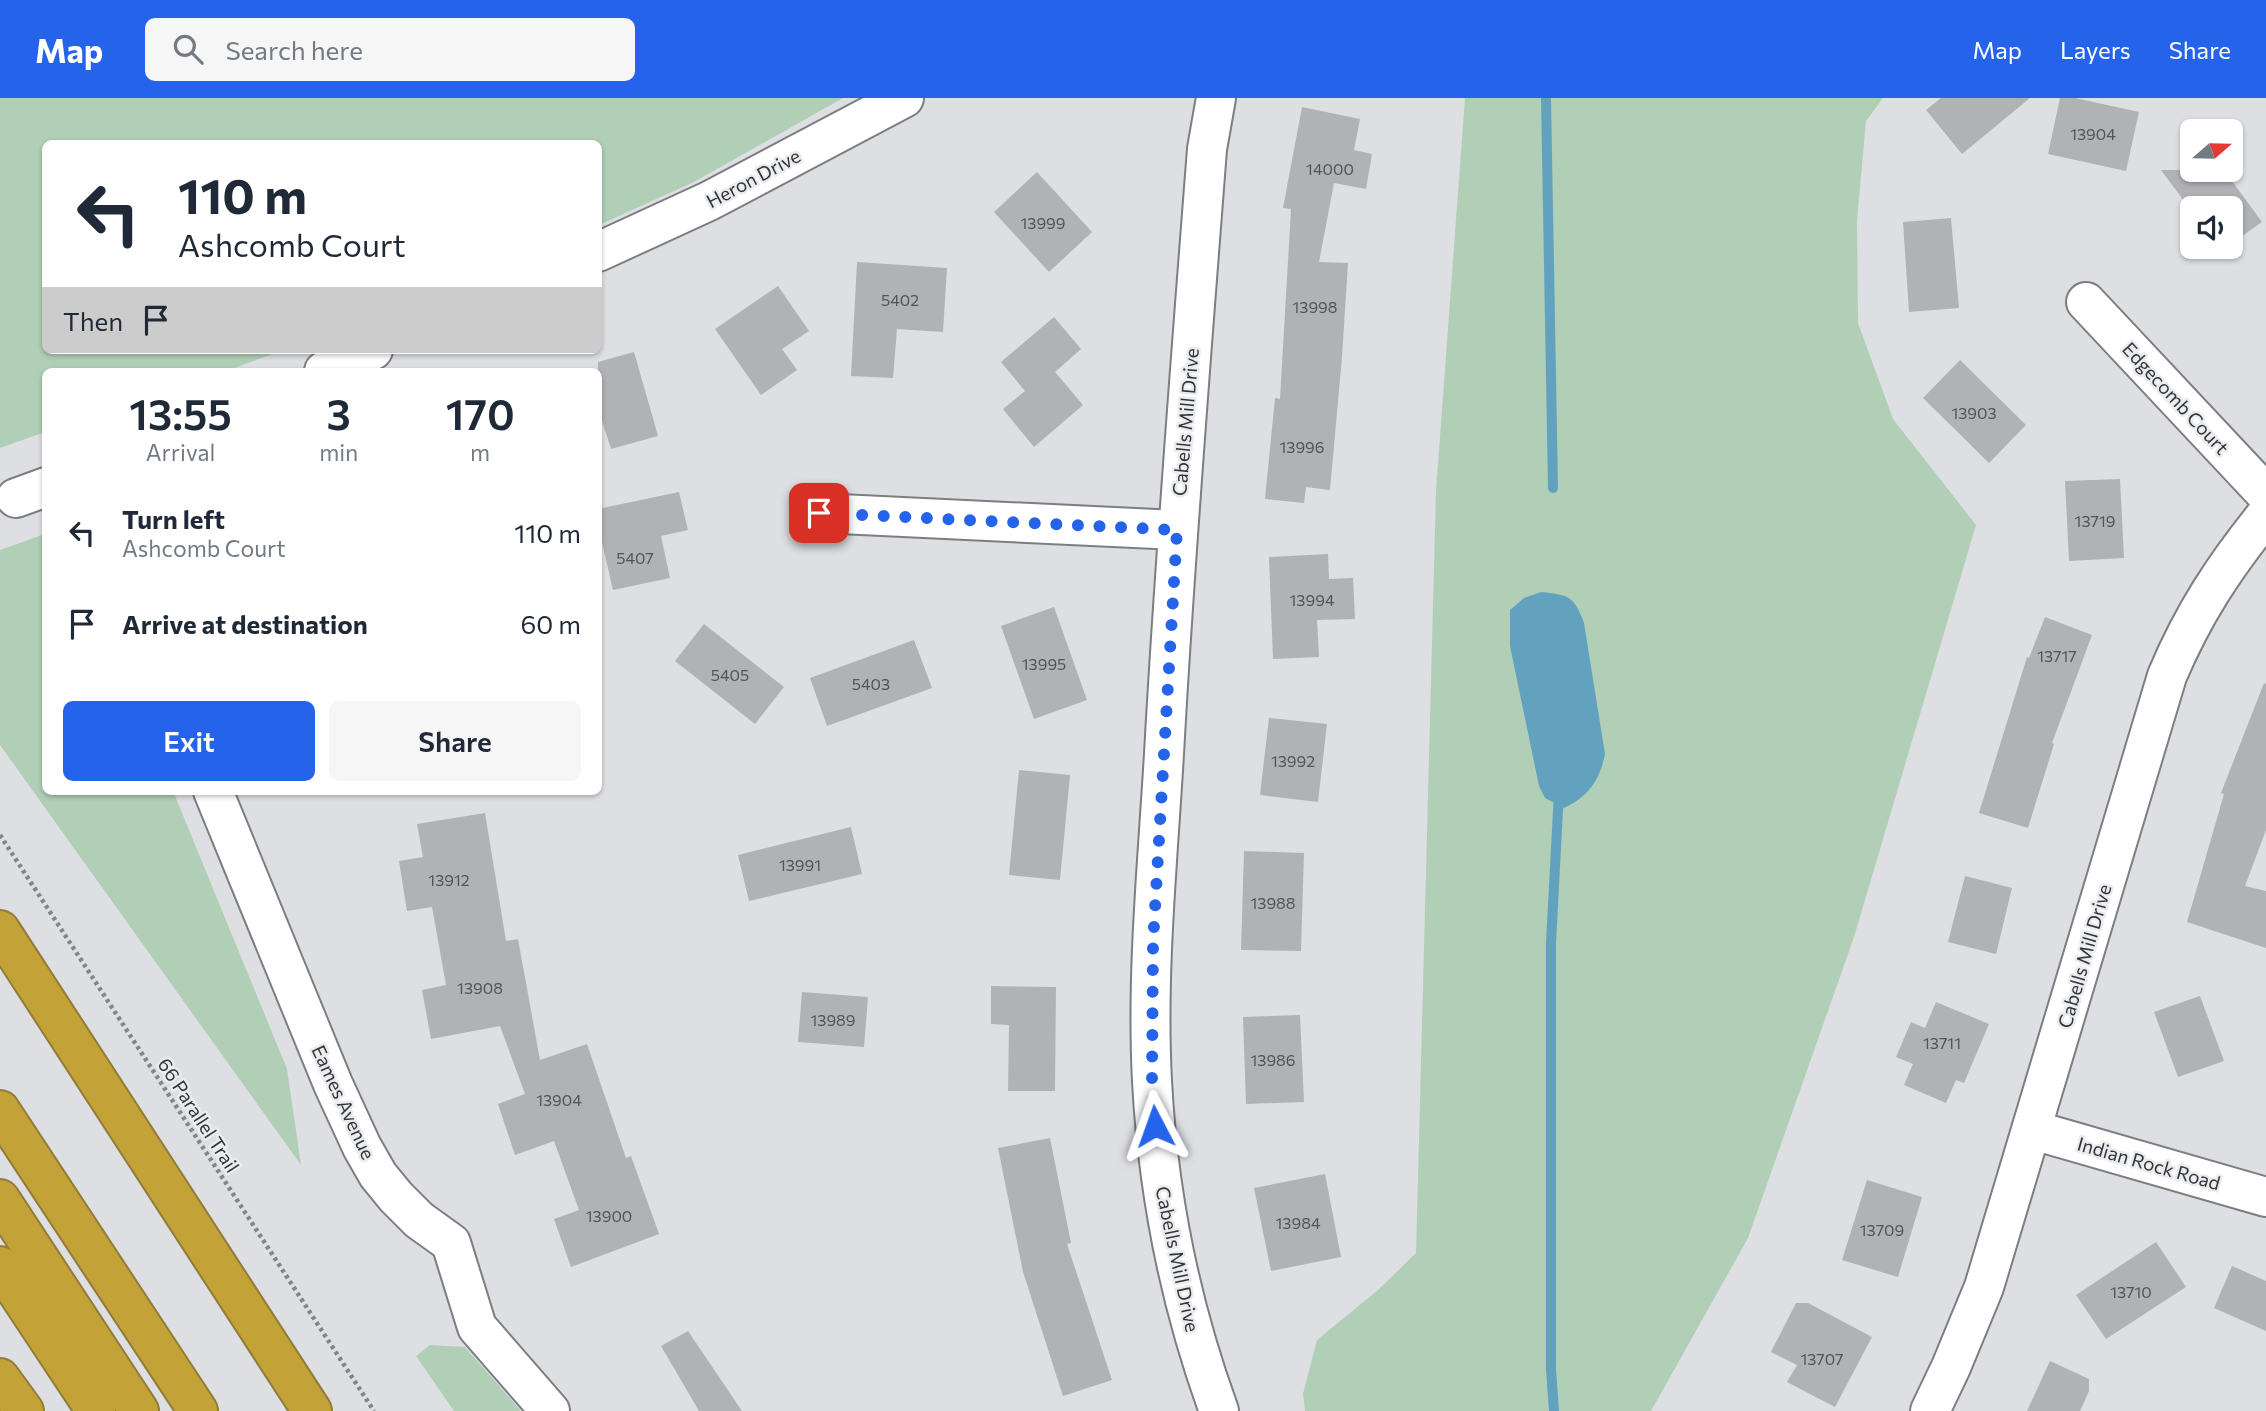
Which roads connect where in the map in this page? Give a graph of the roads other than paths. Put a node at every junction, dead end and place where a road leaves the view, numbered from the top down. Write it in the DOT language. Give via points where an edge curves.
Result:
graph roads {
  1 [pos="904,98"];
  2 [pos="1216,98"];
  3 [pos="602,250"];
  4 [pos="2085,302"];
  5 [pos="364,354"];
  6 [pos="331,368"];
  7 [pos="2266,494"];
  8 [pos="819,513"];
  9 [pos="2266,515"];
  10 [pos="1177,530"];
  11 [pos="215,795"];
  12 [pos="0,930"];
  13 [pos="0,1110"];
  14 [pos="2033,1130"];
  15 [pos="2266,1197"];
  16 [pos="0,1199"];
  17 [pos="0,1266"];
  18 [pos="0,1378"];
  19 [pos="24,1411"];
  20 [pos="96,1411"];
  21 [pos="139,1411"];
  22 [pos="198,1411"];
  23 [pos="312,1411"];
  24 [pos="550,1411"];
  25 [pos="1219,1411"];
  26 [pos="1930,1411"];
  1 -- 3 [label="street, Heron Drive" via="709,201"];
  2 -- 10 [label="street, Cabells Mill Drive" via="1207,149"];
  4 -- 7 [label="street, Edgecomb Court"];
  5 -- 6 [label="street"];
  8 -- 10 [label="street"];
  9 -- 14 [label="street, Cabells Mill Drive" via="2209,590 2167,676"];
  10 -- 25 [label="street, Cabells Mill Drive" via="1153,943 1152,1078 1166,1215 1180,1286"];
  11 -- 24 [label="street, Eames Avenue" via="362,1147 396,1197 451,1243 477,1327"];
  12 -- 23 [label="highway"];
  13 -- 22 [label="highway"];
  14 -- 15 [label="street, Indian Rock Road"];
  14 -- 26 [label="street, Cabells Mill Drive" via="1984,1287"];
  16 -- 21 [label="highway"];
  17 -- 20 [label="highway"];
  18 -- 19 [label="highway"];
}
